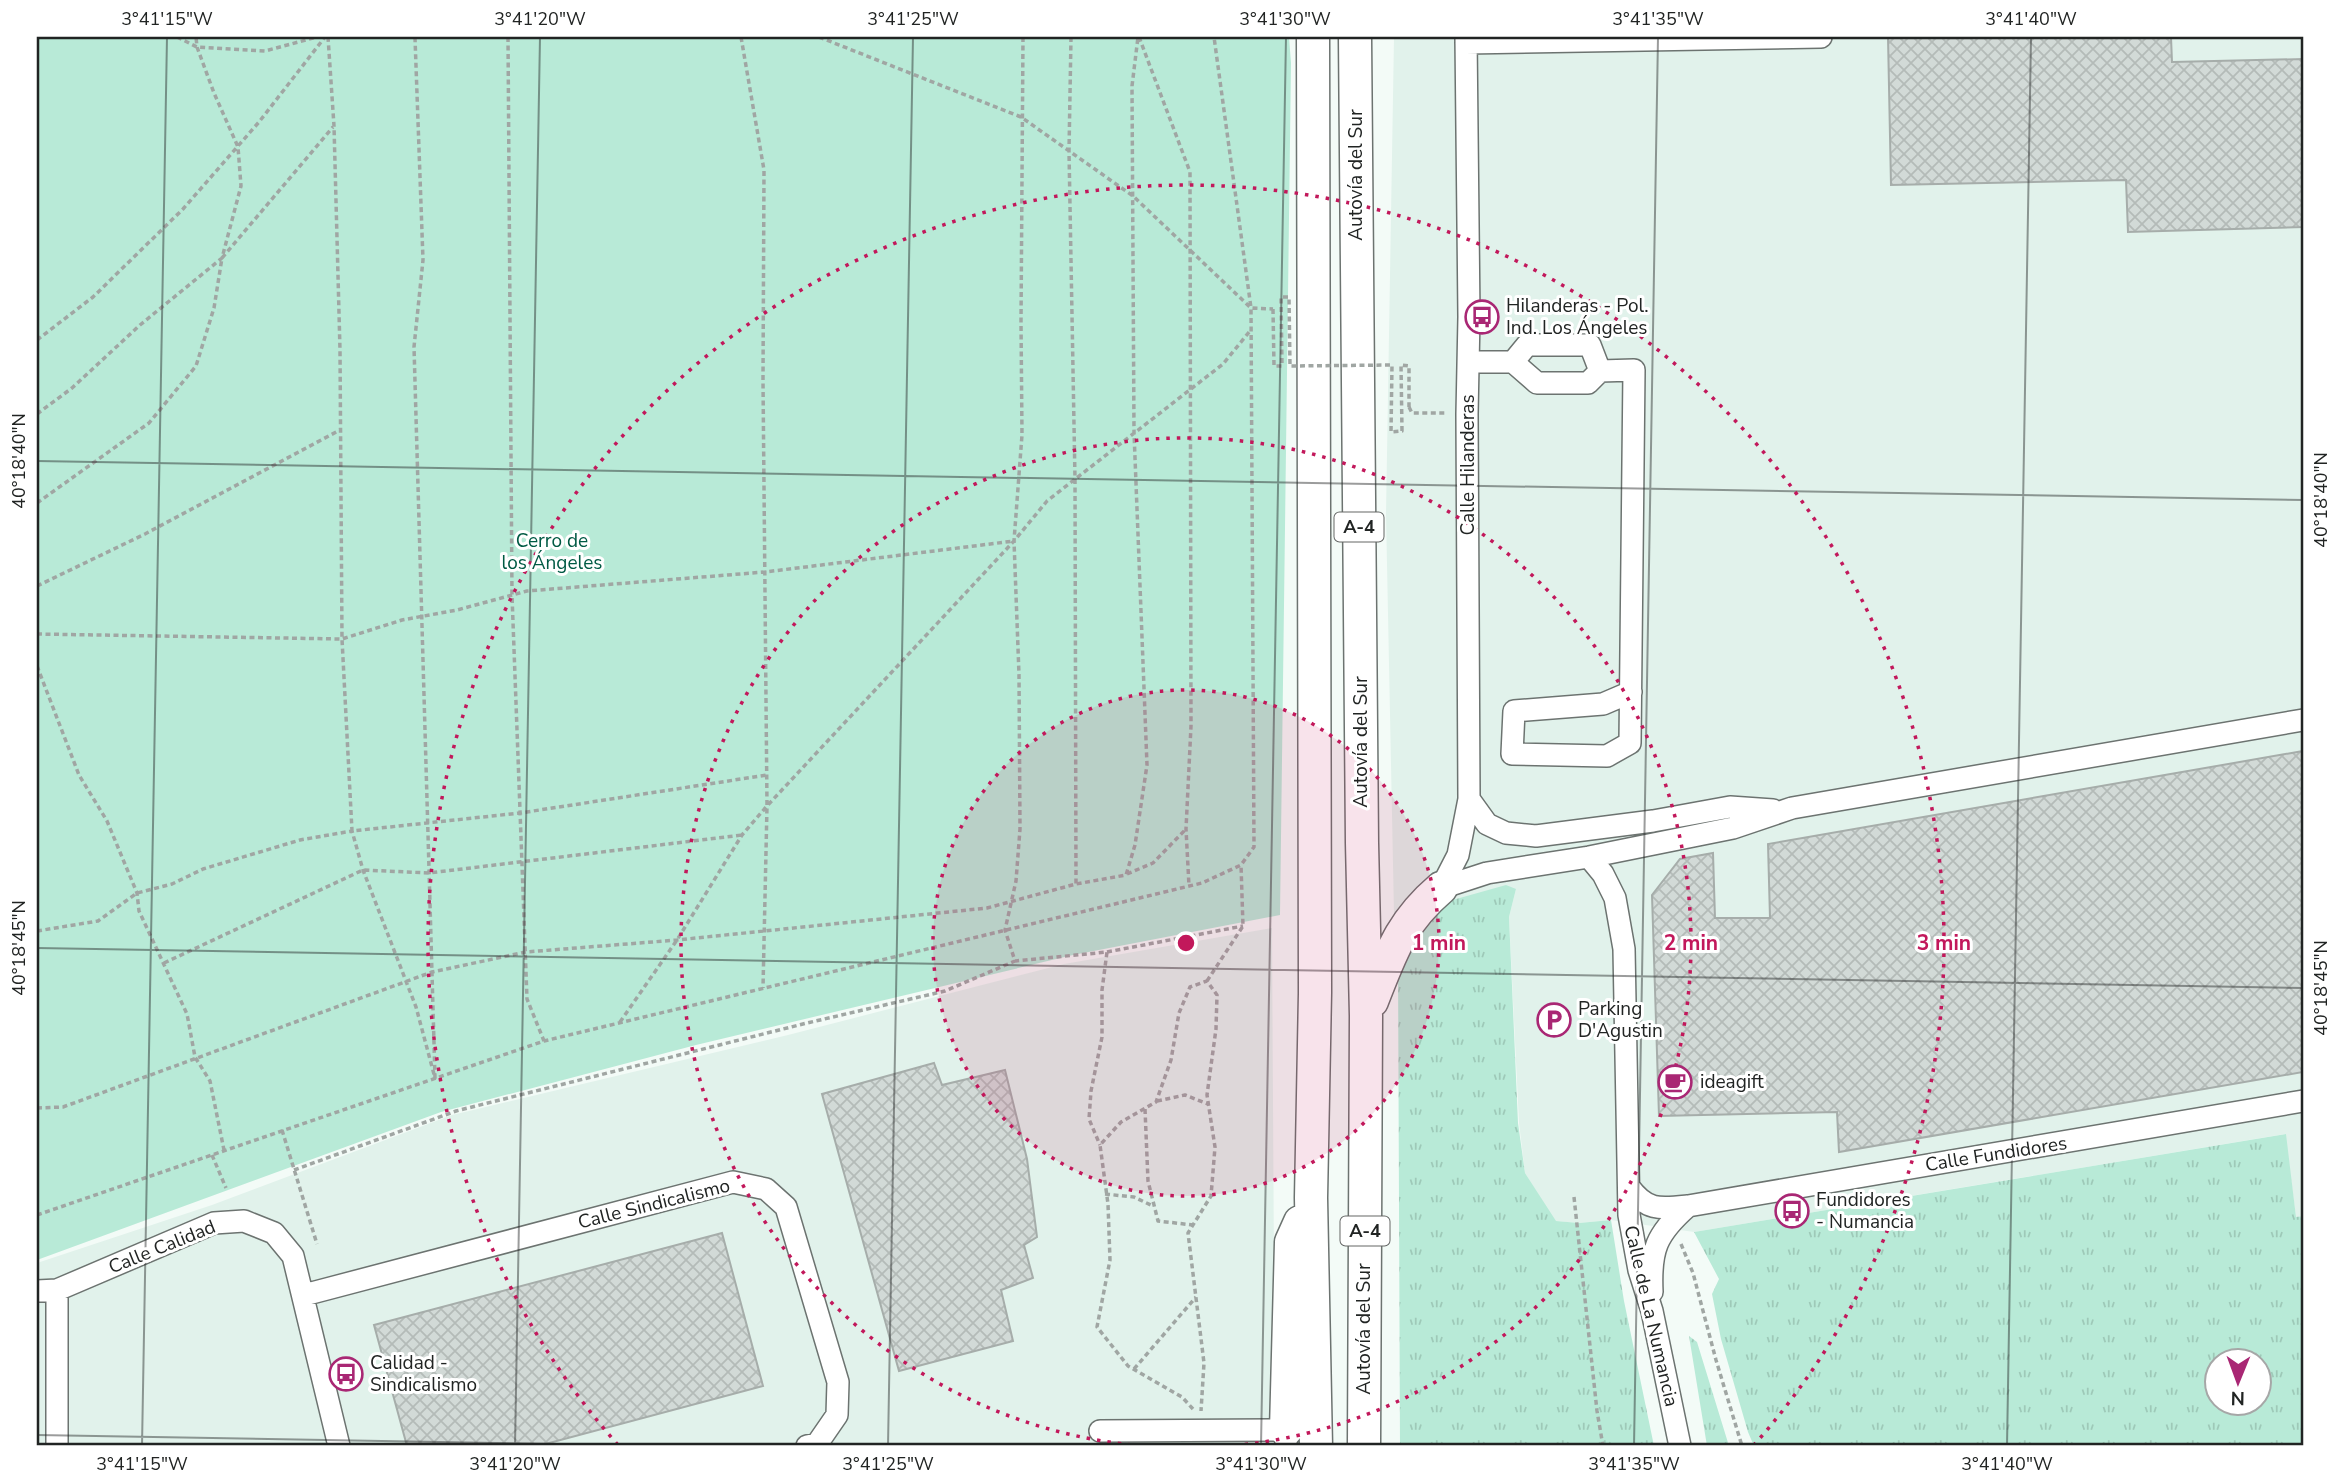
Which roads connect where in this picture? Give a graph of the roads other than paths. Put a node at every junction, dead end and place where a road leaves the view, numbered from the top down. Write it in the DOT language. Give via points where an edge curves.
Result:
graph roads {
  1 [pos="1305,37"];
  2 [pos="1313,37"];
  3 [pos="1355,37"];
  4 [pos="1821,37"];
  5 [pos="1466,40"];
  6 [pos="1313,90"];
  7 [pos="1469,362"];
  8 [pos="1513,362"];
  9 [pos="1600,371"];
  10 [pos="1631,692"];
  11 [pos="2303,720"];
  12 [pos="1469,799"];
  13 [pos="1782,810"];
  14 [pos="1594,827"];
  15 [pos="1589,857"];
  16 [pos="1441,888"];
  17 [pos="1366,1016"];
  18 [pos="2303,1101"];
  19 [pos="1629,1187"];
  20 [pos="1311,1198"];
  21 [pos="1688,1206"];
  22 [pos="47,1291"];
  23 [pos="304,1295"];
  24 [pos="1652,1311"];
  25 [pos="1100,1431"];
  26 [pos="1286,1438"];
  27 [pos="57,1446"];
  28 [pos="339,1446"];
  29 [pos="807,1446"];
  30 [pos="1316,1446"];
  31 [pos="1364,1446"];
  32 [pos="1680,1446"];
  1 -- 6 [label="highway"];
  2 -- 6 [label="highway, A-4"];
  3 -- 17 [label="highway, Autovía del Sur / A-4"];
  4 -- 5 [label="street"];
  5 -- 7 [label="street, Calle Hilanderas"];
  6 -- 20 [label="highway, A-4" via="1315,993"];
  7 -- 8 [label="street"];
  7 -- 12 [label="street, Calle Hilanderas"];
  8 -- 9 [label="street" via="1536,383 1588,383"];
  8 -- 9 [label="street" via="1527,345 1590,345"];
  9 -- 10 [label="street" via="1634,370"];
  10 -- 10 [label="street" via="1630,743 1607,756 1512,754 1514,711 1603,704"];
  11 -- 13 [label="street"];
  12 -- 14 [label="street" via="1487,824 1506,833 1536,836"];
  12 -- 16 [label="street, Calle Hilanderas" via="1458,855"];
  13 -- 14 [label="street" via="1730,807"];
  13 -- 15 [label="street" via="1733,828"];
  14 -- 15 [label="street" via="1588,834"];
  15 -- 16 [label="street" via="1487,873"];
  15 -- 19 [label="street, Calle de La Numancia" via="1615,898 1624,949"];
  16 -- 17 [label="highway" via="1420,906 1397,938"];
  17 -- 31 [label="highway, Autovía del Sur / A-4"];
  18 -- 21 [label="street, Calle Fundidores"];
  19 -- 21 [label="street, Calle Fundidores" via="1652,1207"];
  19 -- 24 [label="street, Calle de La Numancia" via="1639,1270"];
  20 -- 26 [label="highway" via="1291,1242"];
  20 -- 30 [label="highway, A-4"];
  21 -- 24 [label="street" via="1655,1246"];
  22 -- 23 [label="street, Calle Calidad" via="215,1223 244,1221 274,1233 293,1256"];
  22 -- 27 [label="street"];
  23 -- 28 [label="street, Calle Calidad"];
  23 -- 29 [label="street, Calle Sindicalismo" via="733,1182 766,1189 786,1207 838,1382 837,1415 817,1444"];
  24 -- 32 [label="street, Calle de La Numancia"];
  25 -- 26 [label="street"];
}
